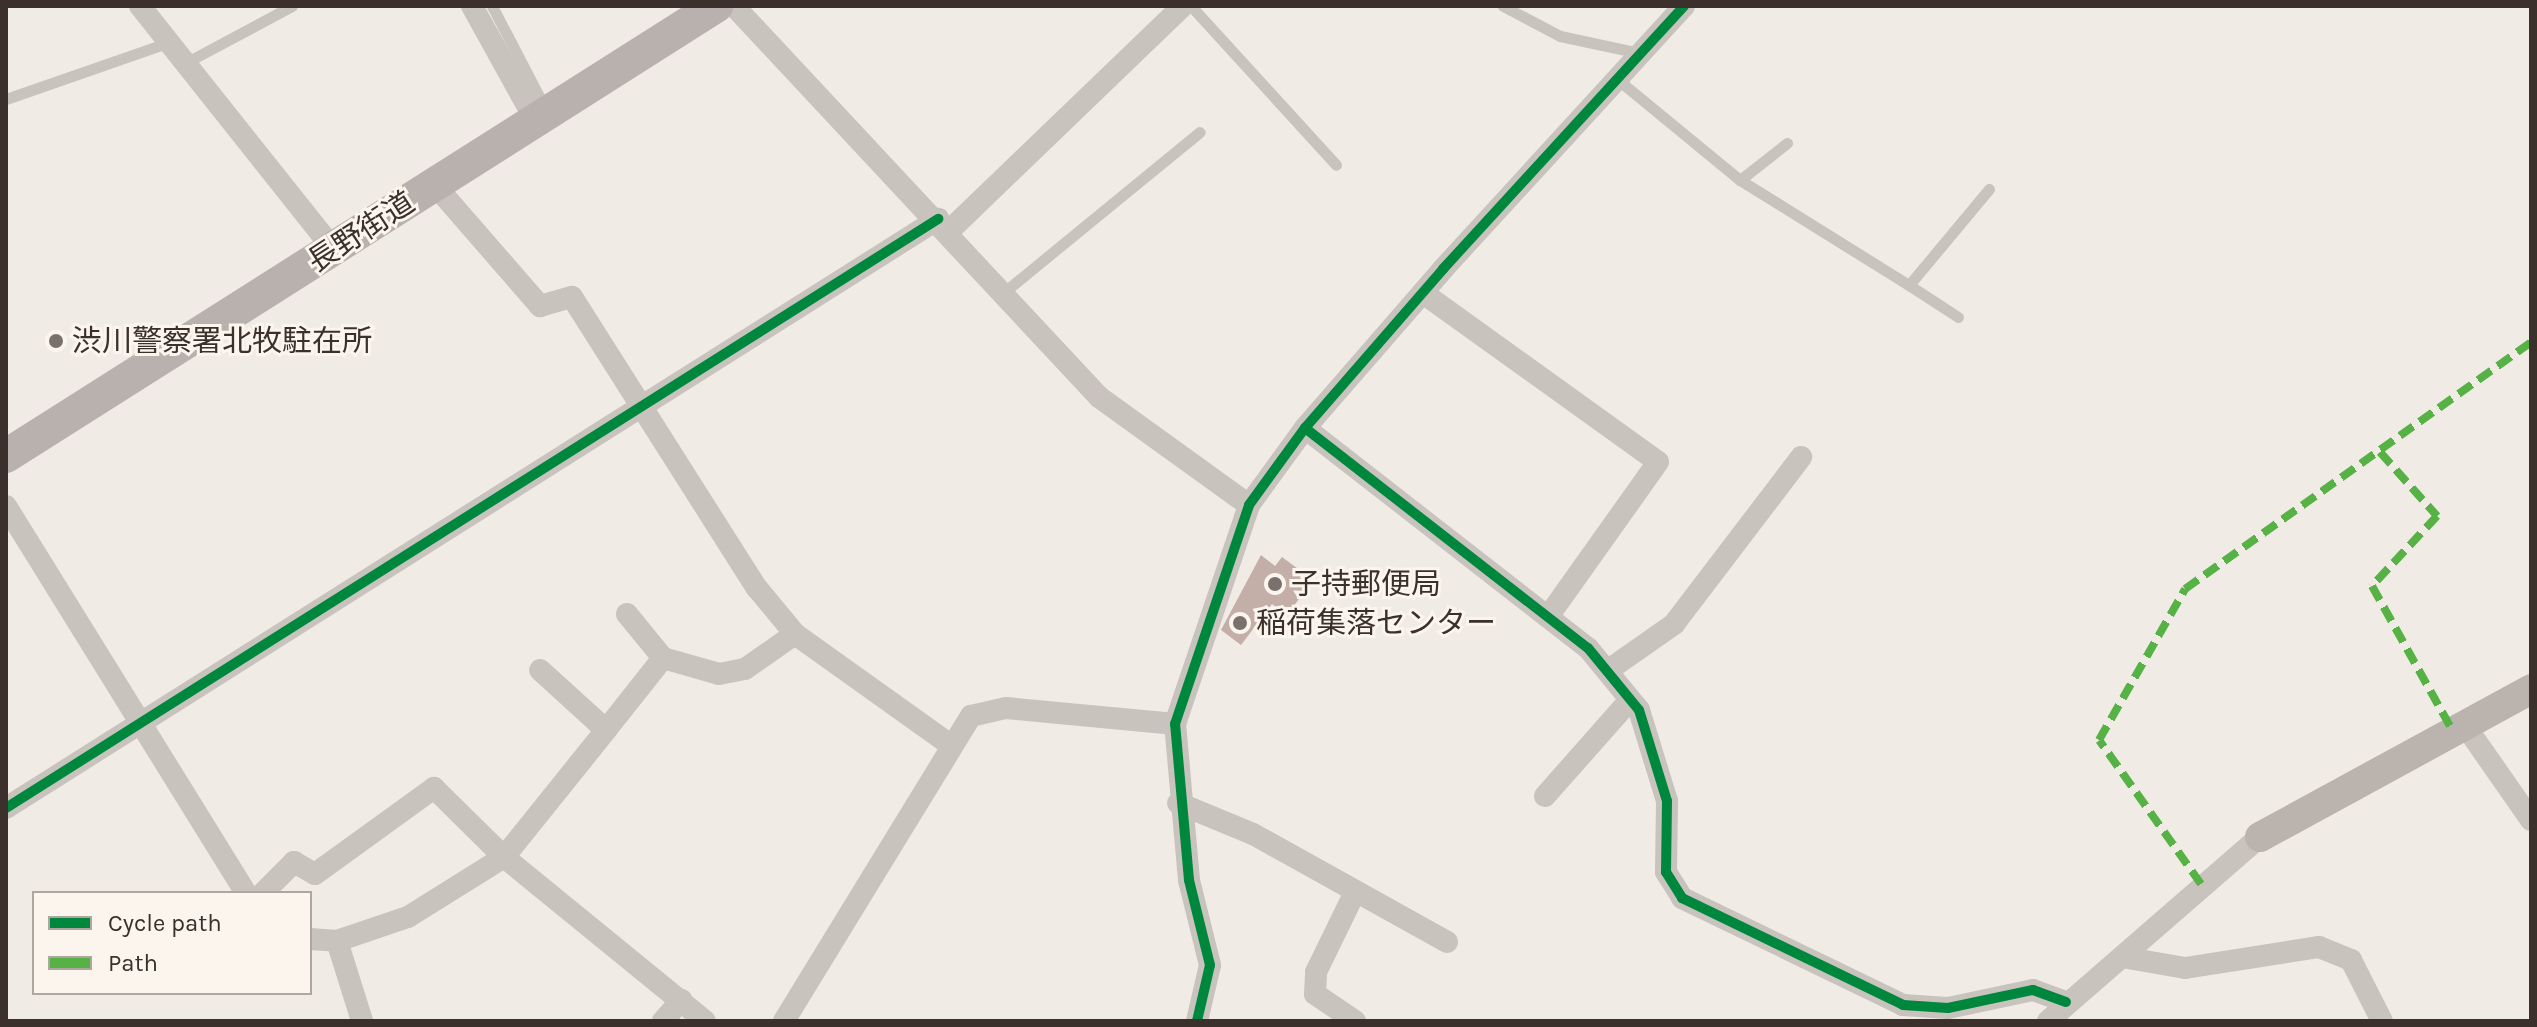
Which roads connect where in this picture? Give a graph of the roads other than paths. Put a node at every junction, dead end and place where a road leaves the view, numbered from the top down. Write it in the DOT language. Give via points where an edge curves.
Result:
graph roads {
  1 [pos="140,6"];
  2 [pos="292,6"];
  3 [pos="472,6"];
  4 [pos="492,6"];
  5 [pos="716,6"];
  6 [pos="734,6"];
  7 [pos="1183,6"];
  8 [pos="1191,6"];
  9 [pos="1503,6"];
  10 [pos="1684,6"];
  11 [pos="167,43"];
  12 [pos="1641,53"];
  13 [pos="511,58"];
  14 [pos="187,62"];
  15 [pos="1617,79"];
  16 [pos="6,99"];
  17 [pos="540,114"];
  18 [pos="1200,132"];
  19 [pos="1787,143"];
  20 [pos="1336,165"];
  21 [pos="1740,180"];
  22 [pos="434,184"];
  23 [pos="1989,189"];
  24 [pos="943,225"];
  25 [pos="333,249"];
  26 [pos="1909,285"];
  27 [pos="1003,293"];
  28 [pos="1423,293"];
  29 [pos="1958,317"];
  30 [pos="640,409"];
  31 [pos="1305,428"];
  32 [pos="6,456"];
  33 [pos="1801,457"];
  34 [pos="1249,505"];
  35 [pos="6,506"];
  36 [pos="627,614"];
  37 [pos="1548,617"];
  38 [pos="795,634"];
  39 [pos="663,658"];
  40 [pos="540,670"];
  41 [pos="1607,671"];
  42 [pos="2531,689"];
  43 [pos="1630,700"];
  44 [pos="142,723"];
  45 [pos="1175,724"];
  46 [pos="2464,724"];
  47 [pos="606,730"];
  48 [pos="948,743"];
  49 [pos="1545,796"];
  50 [pos="1178,803"];
  51 [pos="6,808"];
  52 [pos="2531,820"];
  53 [pos="2260,837"];
  54 [pos="504,857"];
  55 [pos="245,891"];
  56 [pos="265,891"];
  57 [pos="1355,892"];
  58 [pos="312,939"];
  59 [pos="337,941"];
  60 [pos="1447,942"];
  61 [pos="2122,957"];
  62 [pos="681,1000"];
  63 [pos="2066,1002"];
  64 [pos="362,1021"];
  65 [pos="663,1021"];
  66 [pos="705,1021"];
  67 [pos="784,1021"];
  68 [pos="1197,1021"];
  69 [pos="1355,1021"];
  70 [pos="2048,1021"];
  71 [pos="2382,1021"];
  1 -- 11 [label="street"];
  2 -- 14 [label="lane"];
  3 -- 13 [label="street"];
  4 -- 13 [label="lane"];
  5 -- 17 [label="main road, 長野街道"];
  6 -- 24 [label="street"];
  7 -- 24 [label="street"];
  8 -- 20 [label="lane"];
  9 -- 12 [label="lane" via="1560,36"];
  10 -- 12 [label="street"];
  11 -- 14 [label="street"];
  11 -- 16 [label="lane"];
  12 -- 15 [label="street"];
  13 -- 17 [label="street"];
  14 -- 25 [label="street"];
  15 -- 21 [label="lane"];
  15 -- 28 [label="street"];
  17 -- 22 [label="main road, 長野街道"];
  18 -- 27 [label="lane"];
  19 -- 21 [label="lane"];
  21 -- 26 [label="lane"];
  22 -- 25 [label="main road, 長野街道"];
  22 -- 30 [label="street" via="540,306 572,297"];
  23 -- 26 [label="lane"];
  24 -- 27 [label="street"];
  24 -- 30 [label="street"];
  25 -- 32 [label="main road, 長野街道"];
  26 -- 29 [label="lane"];
  27 -- 34 [label="street" via="1099,397"];
  28 -- 31 [label="street"];
  28 -- 37 [label="street" via="1658,462"];
  30 -- 38 [label="street"];
  30 -- 44 [label="street"];
  31 -- 34 [label="street"];
  31 -- 37 [label="street"];
  33 -- 41 [label="street" via="1674,624"];
  34 -- 45 [label="street"];
  35 -- 44 [label="street"];
  36 -- 39 [label="street"];
  37 -- 41 [label="street"];
  38 -- 39 [label="street" via="745,669 719,674"];
  38 -- 48 [label="street"];
  39 -- 47 [label="street"];
  40 -- 47 [label="street"];
  41 -- 43 [label="street"];
  42 -- 46 [label="street"];
  43 -- 49 [label="street"];
  43 -- 63 [label="street" via="1655,748 1667,801 1666,872 1682,898 1903,1005 1948,1008 2033,990"];
  44 -- 51 [label="street"];
  44 -- 55 [label="street"];
  45 -- 48 [label="street" via="1006,708 971,716"];
  45 -- 50 [label="street"];
  46 -- 52 [label="street"];
  46 -- 53 [label="street"];
  47 -- 54 [label="street"];
  48 -- 67 [label="street"];
  50 -- 57 [label="street"];
  50 -- 68 [label="street" via="1210,965"];
  53 -- 61 [label="street"];
  54 -- 56 [label="street" via="434,788 315,874 294,862"];
  54 -- 59 [label="street" via="408,917"];
  54 -- 62 [label="street"];
  57 -- 60 [label="street"];
  57 -- 69 [label="street" via="1316,972 1315,994"];
  58 -- 59 [label="street"];
  59 -- 64 [label="street"];
  61 -- 63 [label="street"];
  61 -- 71 [label="street" via="2185,968 2319,947 2351,960"];
  62 -- 65 [label="street"];
  62 -- 66 [label="street"];
  63 -- 70 [label="street"];
}
